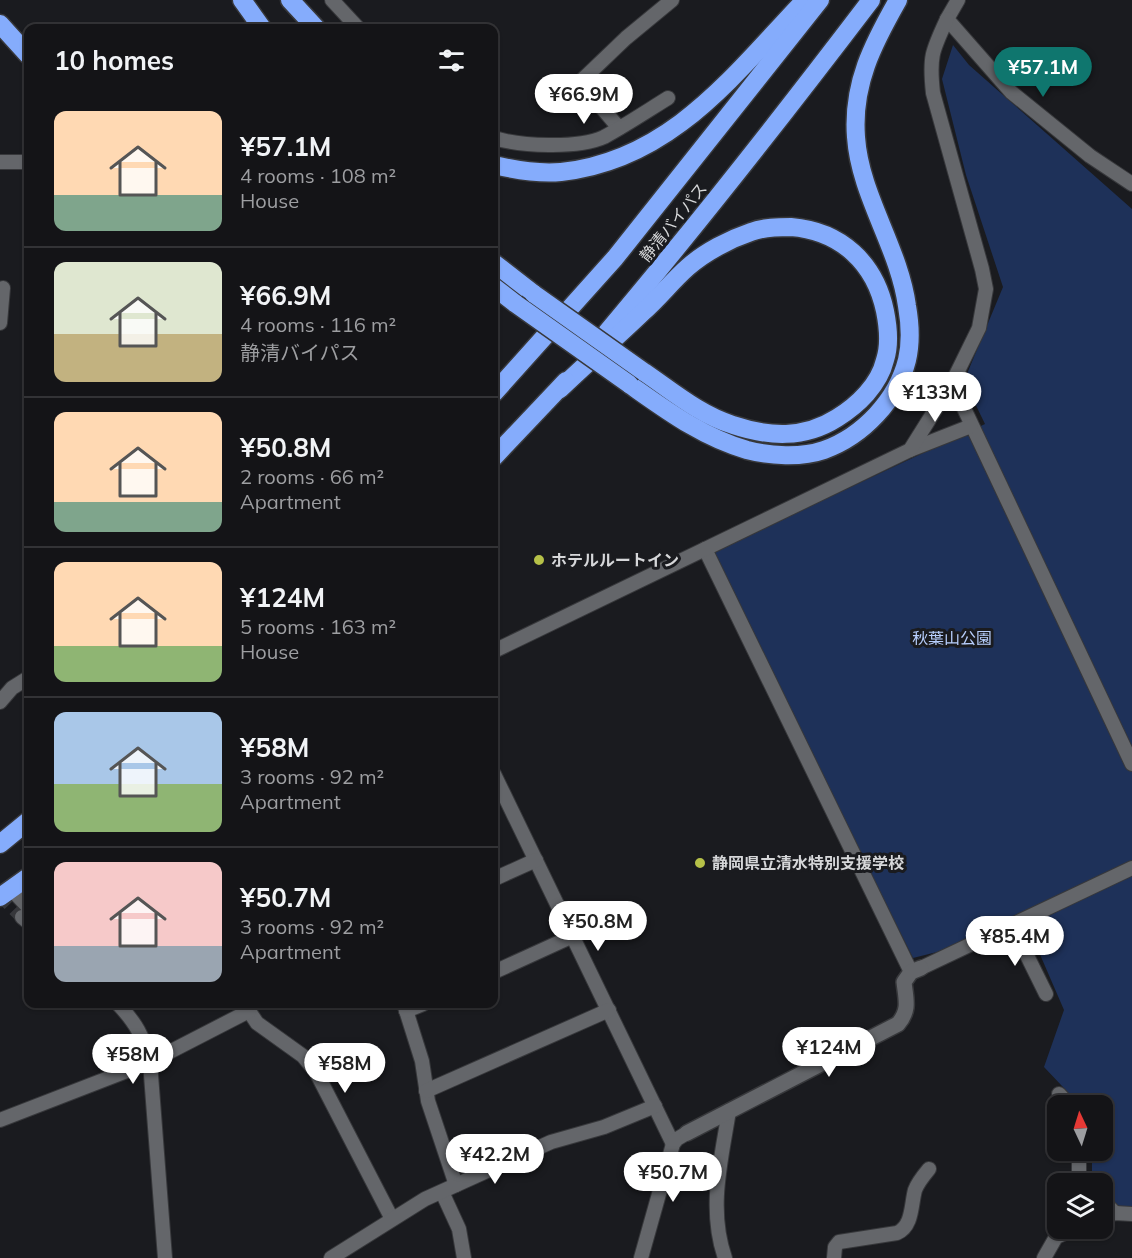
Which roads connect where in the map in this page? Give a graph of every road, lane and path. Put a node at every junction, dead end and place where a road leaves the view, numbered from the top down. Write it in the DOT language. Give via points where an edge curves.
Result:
graph roads {
  1 [pos="242,0"];
  2 [pos="290,0"];
  3 [pos="332,0"];
  4 [pos="672,0"];
  5 [pos="805,0"];
  6 [pos="820,0"];
  7 [pos="871,0"];
  8 [pos="897,0"];
  9 [pos="958,0"];
  10 [pos="0,19"];
  11 [pos="947,19"];
  12 [pos="0,24"];
  13 [pos="259,24"];
  14 [pos="312,24"];
  15 [pos="354,24"];
  16 [pos="24,36"];
  17 [pos="24,51"];
  18 [pos="668,98"];
  19 [pos="619,128"];
  20 [pos="498,139"];
  21 [pos="0,162"];
  22 [pos="24,162"];
  23 [pos="498,166"];
  24 [pos="1132,184"];
  25 [pos="498,266"];
  26 [pos="3,288"];
  27 [pos="498,291"];
  28 [pos="0,323"];
  29 [pos="607,346"];
  30 [pos="607,346"];
  31 [pos="607,346"];
  32 [pos="607,346"];
  33 [pos="952,383"];
  34 [pos="498,389"];
  35 [pos="560,389"];
  36 [pos="971,426"];
  37 [pos="910,450"];
  38 [pos="498,453"];
  39 [pos="705,549"];
  40 [pos="498,649"];
  41 [pos="24,680"];
  42 [pos="0,702"];
  43 [pos="1132,764"];
  44 [pos="498,782"];
  45 [pos="24,824"];
  46 [pos="0,844"];
  47 [pos="536,860"];
  48 [pos="1132,868"];
  49 [pos="498,876"];
  50 [pos="24,880"];
  51 [pos="6,893"];
  52 [pos="24,913"];
  53 [pos="1012,925"];
  54 [pos="573,936"];
  55 [pos="498,970"];
  56 [pos="916,970"];
  57 [pos="1046,994"];
  58 [pos="122,1008"];
  59 [pos="245,1008"];
  60 [pos="248,1008"];
  61 [pos="405,1008"];
  62 [pos="609,1010"];
  63 [pos="150,1062"];
  64 [pos="426,1091"];
  65 [pos="655,1106"];
  66 [pos="729,1111"];
  67 [pos="0,1120"];
  68 [pos="687,1133"];
  69 [pos="673,1144"];
  70 [pos="929,1169"];
  71 [pos="456,1185"];
  72 [pos="442,1192"];
  73 [pos="1132,1214"];
  74 [pos="1113,1215"];
  75 [pos="392,1220"];
  76 [pos="1055,1239"];
  77 [pos="165,1258"];
  78 [pos="331,1258"];
  79 [pos="464,1258"];
  80 [pos="641,1258"];
  81 [pos="725,1258"];
  82 [pos="834,1258"];
  83 [pos="1044,1258"];
  1 -- 13 [label="highway"];
  2 -- 14 [label="highway"];
  3 -- 15 [label="street"];
  4 -- 19 [label="street" via="580,82"];
  5 -- 23 [label="highway" via="709,100 657,140 595,166 568,171"];
  6 -- 34 [label="highway, 静清バイパス" via="615,258"];
  7 -- 35 [label="highway, 静清バイパス" via="771,131"];
  8 -- 27 [label="highway, bridge" via="863,69 856,104 859,162 903,277 908,308 907,361 893,394 873,420 823,450 789,455 750,451 716,440"];
  9 -- 11 [label="street"];
  10 -- 16 [label="highway"];
  11 -- 24 [label="street" via="1011,92 1090,156"];
  11 -- 33 [label="street" via="933,49 933,93 986,289 979,328"];
  12 -- 17 [label="highway"];
  18 -- 19 [label="street"];
  19 -- 20 [label="street" via="601,138 565,145 532,145"];
  21 -- 22 [label="street"];
  25 -- 29 [label="highway, bridge"];
  26 -- 28 [label="street"];
  30 -- 31 [label="highway, bridge" via="698,409 732,425 795,435 826,426 853,409 875,384 885,361 887,320 876,281 851,251 832,237 809,229 780,227 753,231 726,242 690,265"];
  32 -- 35 [label="highway, bridge"];
  33 -- 36 [label="street"];
  33 -- 37 [label="street"];
  35 -- 38 [label="highway, 静清バイパス"];
  36 -- 37 [label="street"];
  36 -- 43 [label="street"];
  37 -- 39 [label="street"];
  39 -- 40 [label="street"];
  39 -- 56 [label="street"];
  41 -- 42 [label="street"];
  44 -- 47 [label="street"];
  45 -- 46 [label="highway"];
  47 -- 49 [label="street"];
  47 -- 54 [label="street"];
  48 -- 53 [label="street"];
  50 -- 51 [label="highway"];
  51 -- 52 [label="street"];
  53 -- 56 [label="street"];
  53 -- 57 [label="street"];
  54 -- 55 [label="street"];
  54 -- 62 [label="street"];
  56 -- 66 [label="street" via="904,982 907,1004 905,1016 898,1024"];
  58 -- 63 [label="street" via="142,1036"];
  59 -- 63 [label="street"];
  60 -- 75 [label="street" via="257,1023 303,1056 316,1072"];
  61 -- 64 [label="street" via="422,1061"];
  62 -- 64 [label="street"];
  62 -- 65 [label="street"];
  63 -- 67 [label="street"];
  63 -- 77 [label="street"];
  64 -- 71 [label="street"];
  65 -- 69 [label="street"];
  65 -- 71 [label="street" via="604,1127 551,1142"];
  66 -- 68 [label="street"];
  66 -- 81 [label="street" via="716,1193 716,1220"];
  68 -- 69 [label="street"];
  69 -- 80 [label="street"];
  70 -- 82 [label="street" via="916,1187 904,1230 839,1242"];
  71 -- 72 [label="street"];
  72 -- 75 [label="street"];
  72 -- 79 [label="street" via="459,1229"];
  73 -- 74 [label="street"];
  75 -- 78 [label="street"];
  76 -- 83 [label="street"];
}
